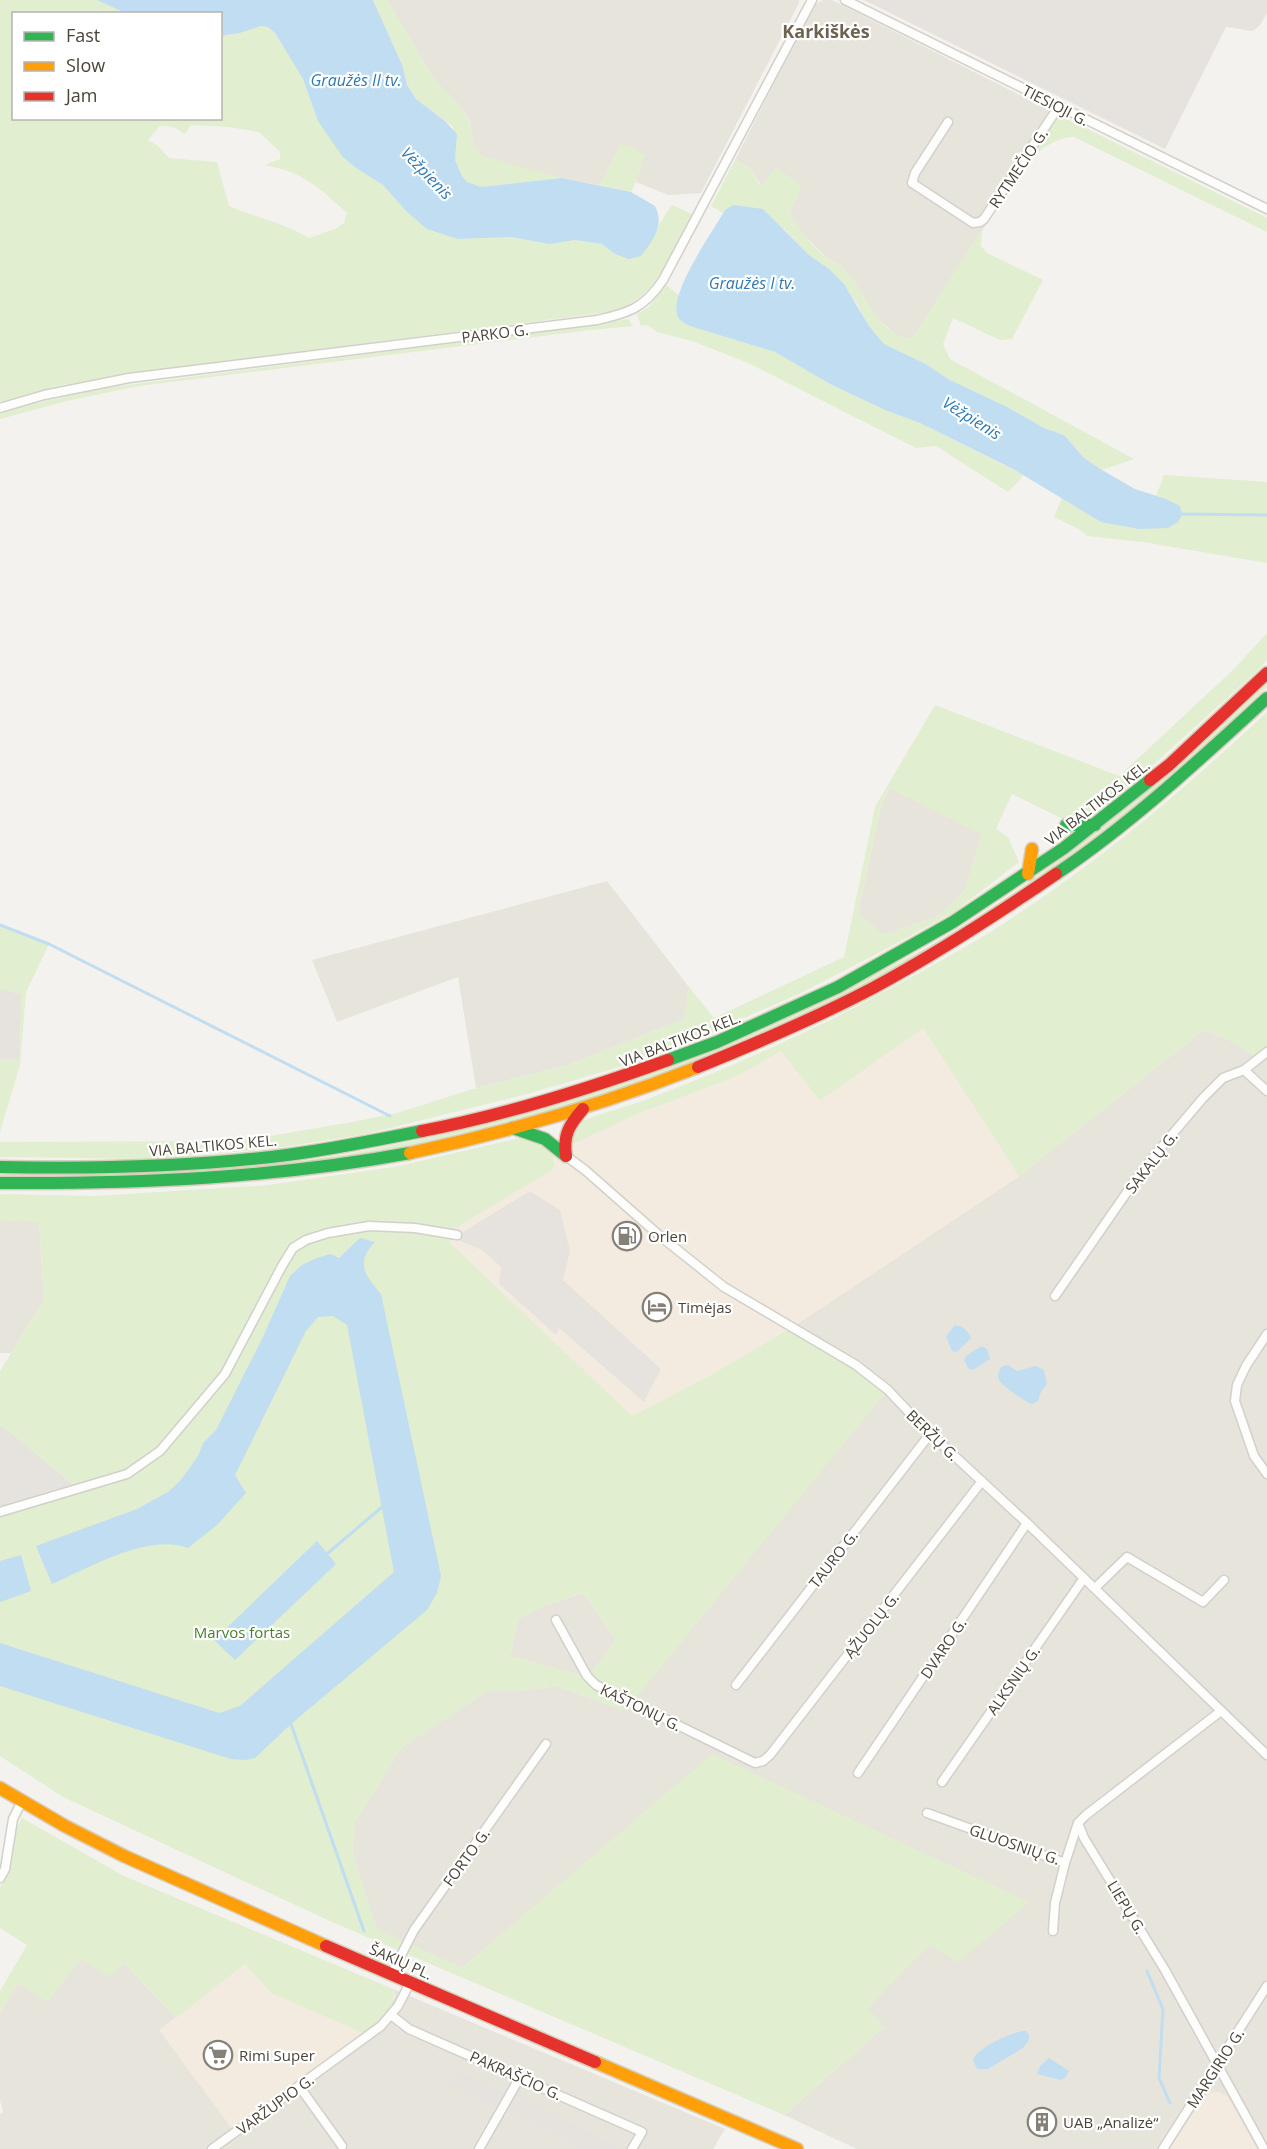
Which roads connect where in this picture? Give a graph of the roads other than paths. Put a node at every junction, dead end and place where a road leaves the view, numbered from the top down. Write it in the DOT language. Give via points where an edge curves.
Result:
graph roads {
  1 [pos="812,0"];
  2 [pos="845,0"];
  3 [pos="1059,106"];
  4 [pos="948,122"];
  5 [pos="1267,209"];
  6 [pos="0,408"];
  7 [pos="1267,673"];
  8 [pos="1267,698"];
  9 [pos="1066,825"];
  10 [pos="1095,825"];
  11 [pos="1032,849"];
  12 [pos="1028,874"];
  13 [pos="1267,1052"];
  14 [pos="1245,1070"];
  15 [pos="1267,1091"];
  16 [pos="584,1108"];
  17 [pos="513,1128"];
  18 [pos="567,1156"];
  19 [pos="0,1167"];
  20 [pos="0,1183"];
  21 [pos="457,1235"];
  22 [pos="1055,1296"];
  23 [pos="1267,1334"];
  24 [pos="930,1434"];
  25 [pos="1267,1474"];
  26 [pos="982,1481"];
  27 [pos="0,1512"];
  28 [pos="1027,1523"];
  29 [pos="1084,1578"];
  30 [pos="1224,1580"];
  31 [pos="1095,1588"];
  32 [pos="556,1620"];
  33 [pos="736,1685"];
  34 [pos="1221,1711"];
  35 [pos="546,1744"];
  36 [pos="1267,1755"];
  37 [pos="755,1763"];
  38 [pos="858,1773"];
  39 [pos="942,1782"];
  40 [pos="0,1788"];
  41 [pos="22,1801"];
  42 [pos="927,1813"];
  43 [pos="1078,1823"];
  44 [pos="1065,1863"];
  45 [pos="0,1878"];
  46 [pos="1053,1931"];
  47 [pos="392,1973"];
  48 [pos="411,1981"];
  49 [pos="1267,1986"];
  50 [pos="392,2015"];
  51 [pos="1217,2064"];
  52 [pos="520,2077"];
  53 [pos="299,2086"];
  54 [pos="1264,2145"];
  55 [pos="342,2146"];
  56 [pos="212,2149"];
  57 [pos="479,2149"];
  58 [pos="632,2149"];
  59 [pos="796,2149"];
  60 [pos="1163,2149"];
  1 -- 6 [label="street, PARKO G." via="663,280 648,299 630,312 597,320 129,378"];
  2 -- 3 [label="street, TIESIOJI G."];
  3 -- 4 [label="street, RYTMEČIO G." via="980,222 912,183"];
  3 -- 5 [label="street, TIESIOJI G."];
  7 -- 10 [label="main road, VIA BALTIKOS KEL." via="1195,741"];
  8 -- 16 [label="main road" via="1168,789 1079,860 939,952 765,1042"];
  9 -- 10 [label="main road"];
  10 -- 12 [label="main road, VIA BALTIKOS KEL."];
  11 -- 12 [label="main road"];
  12 -- 19 [label="main road, VIA BALTIKOS KEL." via="946,928 809,1001 676,1059 542,1103 405,1136 260,1158 166,1165"];
  13 -- 14 [label="street, SAKALŲ G."];
  14 -- 15 [label="street"];
  14 -- 22 [label="street, SAKALŲ G." via="1223,1078 1159,1150"];
  16 -- 17 [label="main road"];
  16 -- 18 [label="main road" via="563,1139"];
  17 -- 18 [label="main road" via="545,1139"];
  17 -- 20 [label="main road" via="411,1153 251,1176 172,1183"];
  18 -- 24 [label="street, BERŽŲ G." via="724,1287 860,1368 888,1390"];
  21 -- 27 [label="street" via="369,1226 306,1240 293,1248 282,1266 225,1374 160,1451 126,1474"];
  23 -- 25 [label="street" via="1246,1366 1235,1401 1254,1456"];
  24 -- 26 [label="street, BERŽŲ G."];
  24 -- 33 [label="street, TAURO G."];
  26 -- 28 [label="street, BERŽŲ G."];
  26 -- 37 [label="street, ĄŽUOLŲ G." via="770,1755"];
  28 -- 29 [label="street, BERŽŲ G."];
  28 -- 38 [label="street, DVARO G."];
  29 -- 31 [label="street, BERŽŲ G."];
  29 -- 39 [label="street, ALKSNIŲ G."];
  30 -- 31 [label="street" via="1203,1602 1127,1557"];
  31 -- 34 [label="street, BERŽŲ G."];
  32 -- 37 [label="street, KAŠTONŲ G." via="596,1685"];
  34 -- 36 [label="street, BERŽŲ G."];
  34 -- 43 [label="street"];
  35 -- 47 [label="street, FORTO G." via="414,1930"];
  40 -- 41 [label="main road, ŠAKIŲ PL."];
  41 -- 45 [label="street" via="14,1818"];
  41 -- 47 [label="main road, ŠAKIŲ PL." via="124,1856"];
  42 -- 44 [label="street, GLUOSNIŲ G."];
  43 -- 44 [label="street, GLUOSNIŲ G."];
  43 -- 51 [label="street, LIEPŲ G."];
  44 -- 46 [label="street"];
  47 -- 48 [label="main road, ŠAKIŲ PL."];
  48 -- 50 [label="street, VARŽUPIO G."];
  48 -- 59 [label="main road, ŠAKIŲ PL."];
  49 -- 51 [label="street, MARGIRIO G."];
  50 -- 52 [label="street, PAKRAŠČIO G." via="409,2029"];
  50 -- 53 [label="street, VARŽUPIO G."];
  51 -- 54 [label="street, LIEPŲ G."];
  51 -- 60 [label="street, MARGIRIO G."];
  52 -- 57 [label="street"];
  52 -- 58 [label="street, PAKRAŠČIO G." via="642,2132"];
  53 -- 55 [label="street"];
  53 -- 56 [label="street, VARŽUPIO G."];
}
